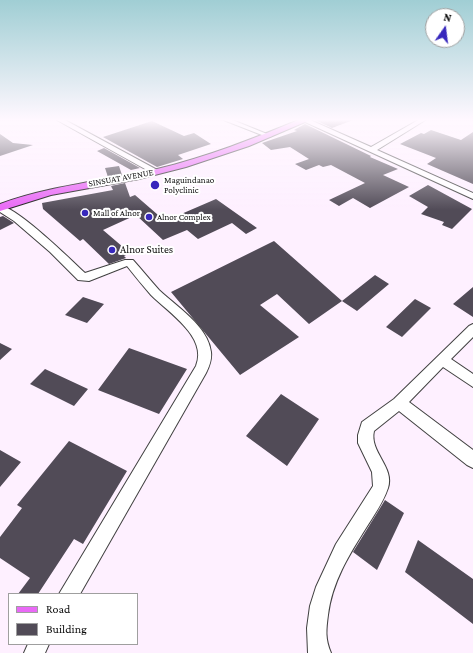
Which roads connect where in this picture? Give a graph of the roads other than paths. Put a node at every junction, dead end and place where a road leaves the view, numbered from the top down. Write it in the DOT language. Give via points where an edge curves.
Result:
graph roads {
  1 [pos="115,149"];
  2 [pos="227,149"];
  3 [pos="375,149"];
  4 [pos="375,149"];
  5 [pos="157,172"];
  6 [pos="473,190"];
  7 [pos="473,196"];
  8 [pos="0,208"];
  9 [pos="473,329"];
  10 [pos="443,360"];
  11 [pos="473,381"];
  12 [pos="399,403"];
  13 [pos="473,460"];
  14 [pos="70,593"];
  15 [pos="318,652"];
  1 -- 5 [label="street"];
  2 -- 5 [label="main road, SINSUAT AVENUE"];
  3 -- 6 [label="street"];
  4 -- 7 [label="street"];
  5 -- 8 [label="main road, SINSUAT AVENUE" via="41,193"];
  8 -- 14 [label="street" via="54,250 82,277 89,277 129,262 201,340 206,355 201,369"];
  9 -- 10 [label="street"];
  10 -- 11 [label="street"];
  10 -- 12 [label="street"];
  12 -- 13 [label="street"];
  12 -- 15 [label="street" via="371,424 366,431 366,444 380,473 381,485 377,496 330,570 318,612"];
}
